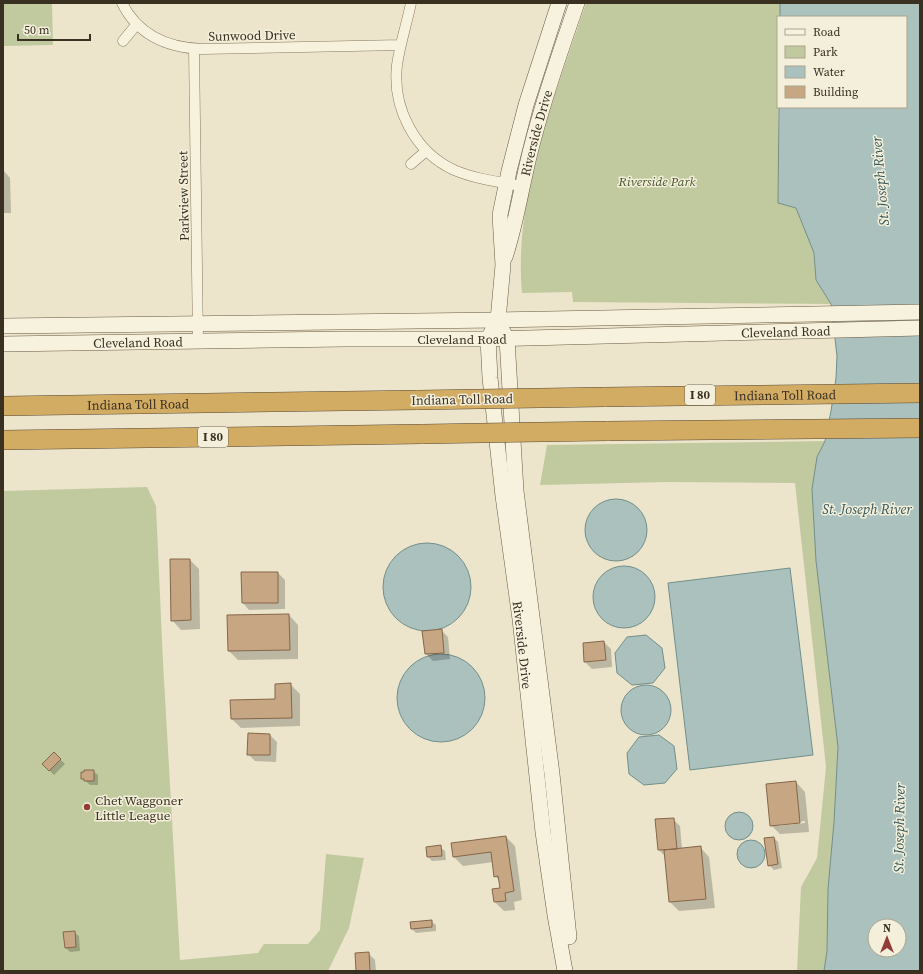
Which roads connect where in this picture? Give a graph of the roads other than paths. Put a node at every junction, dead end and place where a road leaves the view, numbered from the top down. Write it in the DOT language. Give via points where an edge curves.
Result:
graph roads {
  1 [pos="122,3"];
  2 [pos="412,3"];
  3 [pos="559,3"];
  4 [pos="577,3"];
  5 [pos="136,25"];
  6 [pos="123,41"];
  7 [pos="401,45"];
  8 [pos="194,49"];
  9 [pos="426,151"];
  10 [pos="411,164"];
  11 [pos="506,184"];
  12 [pos="522,186"];
  13 [pos="502,265"];
  14 [pos="920,312"];
  15 [pos="498,320"];
  16 [pos="198,323"];
  17 [pos="3,326"];
  18 [pos="920,328"];
  19 [pos="488,339"];
  20 [pos="507,339"];
  21 [pos="198,342"];
  22 [pos="3,344"];
  23 [pos="920,392"];
  24 [pos="3,406"];
  25 [pos="920,428"];
  26 [pos="3,440"];
  27 [pos="565,971"];
  28 [pos="574,971"];
  1 -- 5 [label="street, Sunwood Drive"];
  2 -- 7 [label="street"];
  3 -- 11 [label="street, Riverside Drive" via="526,105"];
  4 -- 12 [label="street, Riverside Drive" via="535,134"];
  5 -- 6 [label="street"];
  5 -- 8 [label="street, Sunwood Drive" via="156,39 172,46"];
  7 -- 8 [label="street, Sunwood Drive"];
  7 -- 9 [label="street" via="397,65 398,94 407,126"];
  8 -- 16 [label="street, Parkview Street"];
  9 -- 10 [label="street"];
  9 -- 11 [label="street" via="454,170"];
  11 -- 12 [label="street"];
  11 -- 13 [label="street, Riverside Drive" via="500,215"];
  12 -- 13 [label="street, Riverside Drive" via="512,236"];
  13 -- 15 [label="street, Riverside Drive"];
  14 -- 15 [label="street, Cleveland Road"];
  15 -- 16 [label="street, Cleveland Road"];
  15 -- 19 [label="street, Riverside Drive"];
  15 -- 20 [label="street, Riverside Drive"];
  16 -- 17 [label="street, Cleveland Road"];
  16 -- 21 [label="street, Parkview Street"];
  18 -- 20 [label="street, Cleveland Road"];
  19 -- 20 [label="street, Cleveland Road"];
  19 -- 21 [label="street, Cleveland Road"];
  19 -- 27 [label="street, Riverside Drive" via="502,496 520,619 543,832"];
  20 -- 28 [label="street, Riverside Drive" via="516,490"];
  21 -- 22 [label="street, Cleveland Road"];
  23 -- 24 [label="highway, Indiana Toll Road / I 80, bridge"];
  25 -- 26 [label="highway, I 80, bridge"];
}
